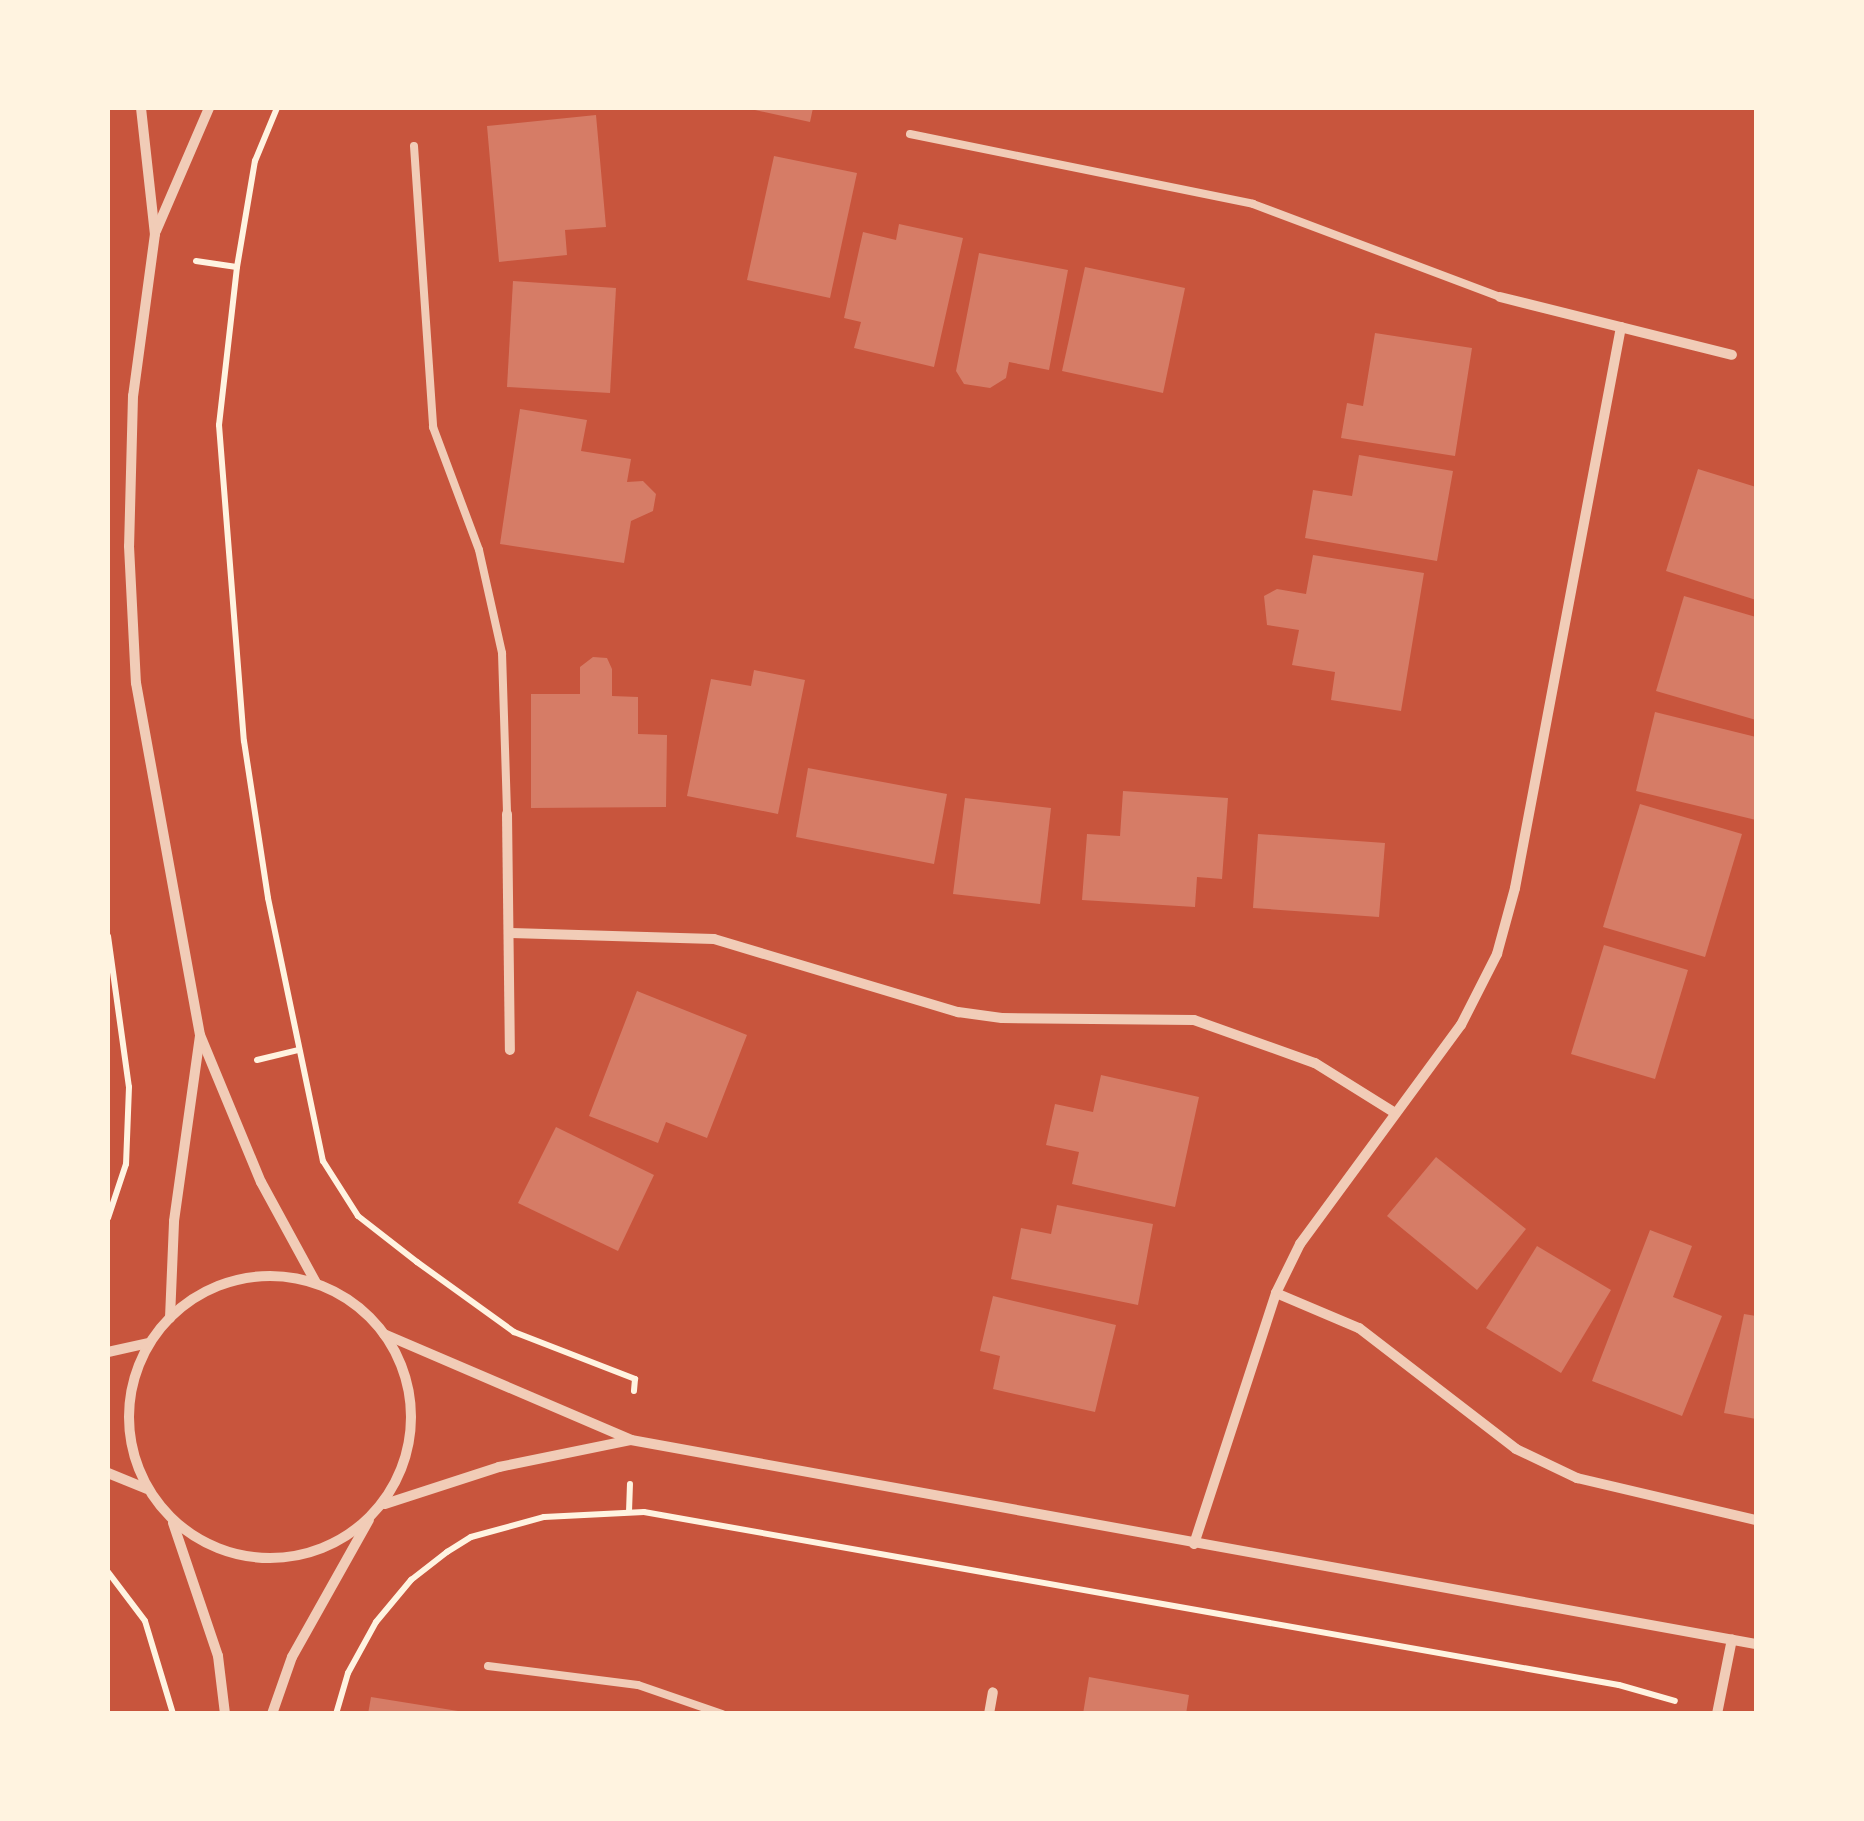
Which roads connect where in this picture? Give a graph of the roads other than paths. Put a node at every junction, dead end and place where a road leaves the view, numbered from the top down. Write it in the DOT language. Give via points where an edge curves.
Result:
graph roads {
  1 [pos="142,108"];
  2 [pos="209,108"];
  3 [pos="910,134"];
  4 [pos="414,146"];
  5 [pos="155,234"];
  6 [pos="1500,297"];
  7 [pos="1621,327"];
  8 [pos="1732,354"];
  9 [pos="507,814"];
  10 [pos="511,933"];
  11 [pos="200,1035"];
  12 [pos="510,1050"];
  13 [pos="1394,1114"];
  14 [pos="316,1284"];
  15 [pos="1276,1293"];
  16 [pos="170,1318"];
  17 [pos="384,1334"];
  18 [pos="149,1343"];
  19 [pos="108,1352"];
  20 [pos="630,1440"];
  21 [pos="108,1473"];
  22 [pos="148,1489"];
  23 [pos="384,1504"];
  24 [pos="372,1515"];
  25 [pos="172,1520"];
  26 [pos="1756,1520"];
  27 [pos="1194,1544"];
  28 [pos="1732,1639"];
  29 [pos="1756,1644"];
  30 [pos="488,1666"];
  31 [pos="993,1692"];
  32 [pos="1717,1713"];
  33 [pos="225,1714"];
  34 [pos="272,1714"];
  35 [pos="722,1714"];
  36 [pos="988,1714"];
  1 -- 5 [label="street"];
  2 -- 5 [label="street"];
  3 -- 6 [label="lane" via="1253,204"];
  4 -- 9 [label="lane" via="432,426 479,550 502,653"];
  5 -- 11 [label="street" via="133,396 129,546 136,683"];
  6 -- 7 [label="street"];
  7 -- 8 [label="street"];
  7 -- 13 [label="street" via="1497,954 1461,1025"];
  9 -- 10 [label="street"];
  10 -- 12 [label="street"];
  10 -- 13 [label="street" via="714,940 958,1012 1002,1018 1194,1020 1315,1063"];
  11 -- 14 [label="street" via="261,1182"];
  11 -- 16 [label="street" via="174,1221"];
  13 -- 15 [label="street" via="1300,1244"];
  14 -- 16 [label="street" via="276,1275 238,1279 201,1293"];
  14 -- 17 [label="street" via="354,1302"];
  15 -- 26 [label="street" via="1371,1335 1516,1449 1577,1478"];
  15 -- 27 [label="street"];
  16 -- 18 [label="street"];
  17 -- 20 [label="street"];
  17 -- 23 [label="street" via="404,1369 412,1411 408,1452"];
  18 -- 19 [label="street"];
  18 -- 22 [label="street" via="130,1399 129,1430"];
  20 -- 23 [label="street" via="499,1467"];
  20 -- 27 [label="street"];
  21 -- 22 [label="street"];
  22 -- 25 [label="street"];
  23 -- 24 [label="street"];
  24 -- 25 [label="street" via="310,1554 274,1559 237,1555"];
  24 -- 34 [label="street" via="292,1657"];
  25 -- 33 [label="street" via="218,1656"];
  27 -- 28 [label="street"];
  28 -- 29 [label="street"];
  28 -- 32 [label="street"];
  30 -- 35 [label="lane" via="638,1685"];
  31 -- 36 [label="street"];
}
